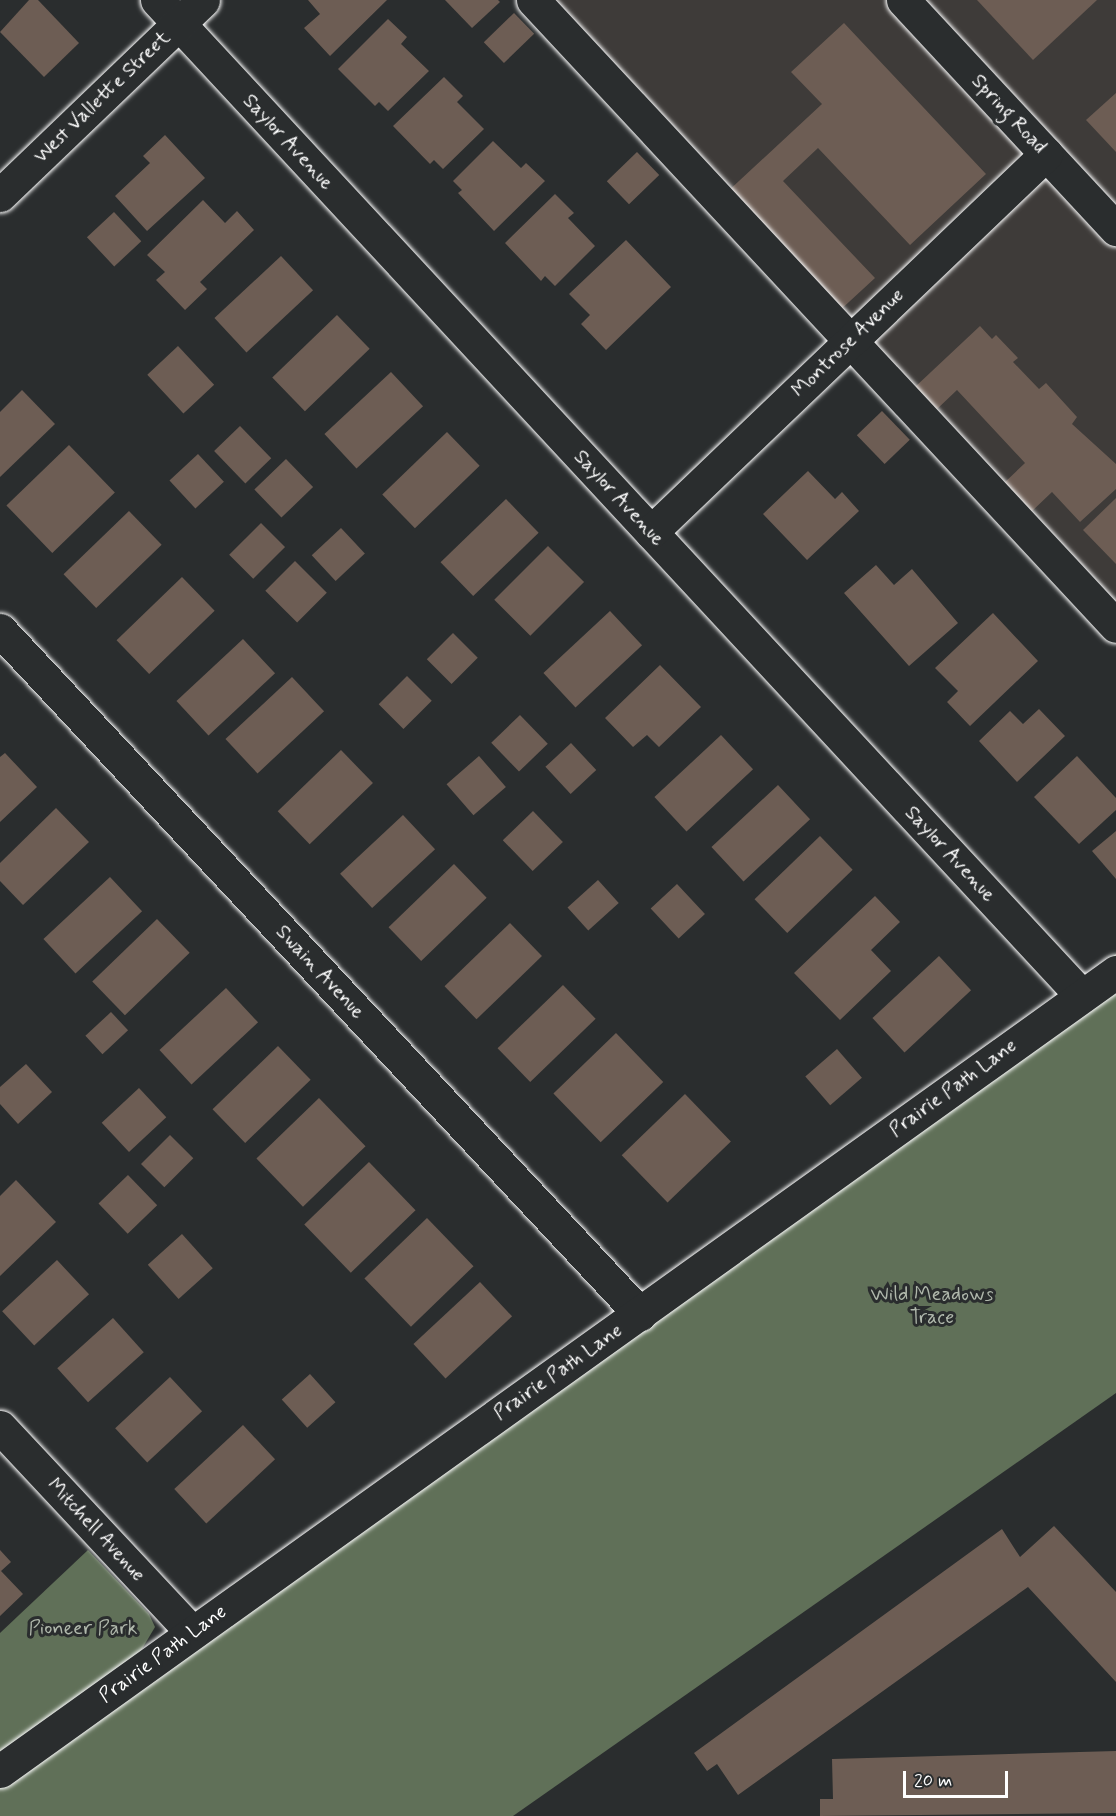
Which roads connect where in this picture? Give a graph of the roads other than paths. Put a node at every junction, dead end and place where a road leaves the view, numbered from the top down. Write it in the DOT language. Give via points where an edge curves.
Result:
graph roads {
  1 [pos="157,0"];
  2 [pos="204,0"];
  3 [pos="533,0"];
  4 [pos="903,0"];
  5 [pos="178,24"];
  6 [pos="1046,154"];
  7 [pos="0,195"];
  8 [pos="1116,229"];
  9 [pos="852,340"];
  10 [pos="651,532"];
  11 [pos="1116,626"];
  12 [pos="0,630"];
  13 [pos="1116,972"];
  14 [pos="1082,996"];
  15 [pos="640,1314"];
  16 [pos="0,1427"];
  17 [pos="192,1632"];
  18 [pos="0,1771"];
  1 -- 5 [label="street, Saylor Avenue"];
  2 -- 5 [label="street, West Vallette Street"];
  3 -- 9 [label="street"];
  4 -- 6 [label="street, Spring Road"];
  5 -- 7 [label="street, West Vallette Street"];
  5 -- 10 [label="street, Saylor Avenue"];
  6 -- 8 [label="street, Spring Road"];
  6 -- 9 [label="street, Montrose Avenue"];
  9 -- 10 [label="street, Montrose Avenue"];
  9 -- 11 [label="street"];
  10 -- 14 [label="street, Saylor Avenue"];
  12 -- 15 [label="street, Swain Avenue"];
  13 -- 14 [label="street, Prairie Path Lane"];
  14 -- 15 [label="street, Prairie Path Lane"];
  15 -- 17 [label="street, Prairie Path Lane"];
  16 -- 17 [label="street, Mitchell Avenue"];
  17 -- 18 [label="street, Prairie Path Lane"];
}
